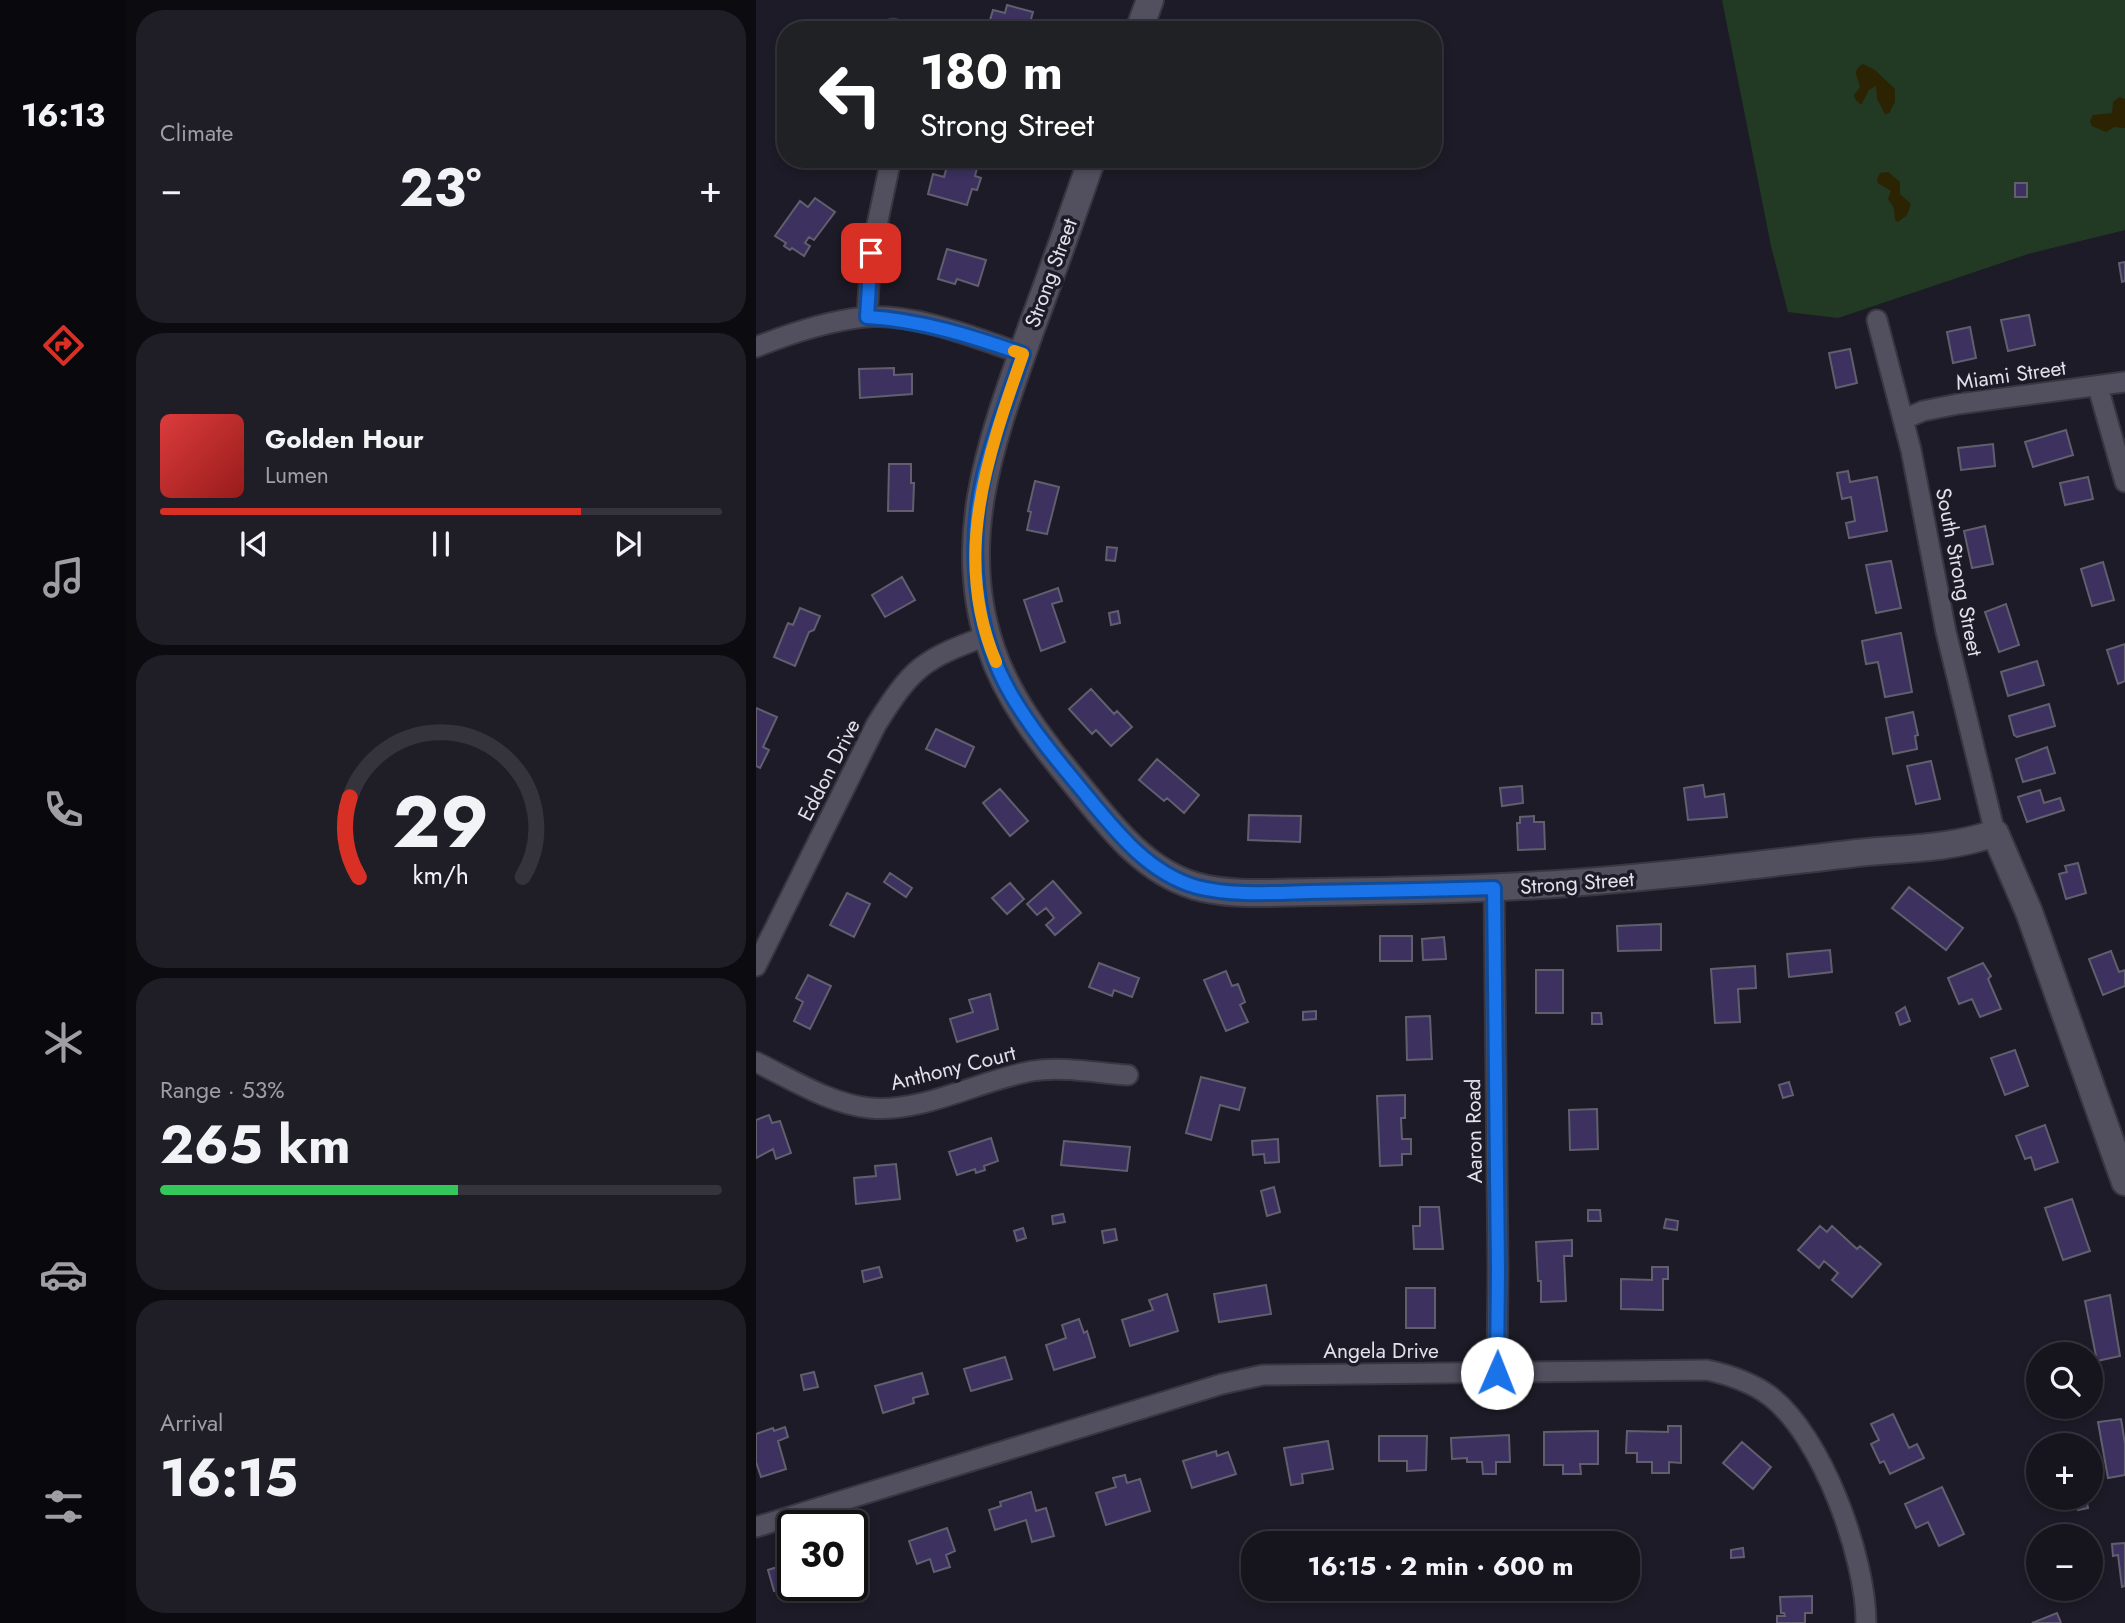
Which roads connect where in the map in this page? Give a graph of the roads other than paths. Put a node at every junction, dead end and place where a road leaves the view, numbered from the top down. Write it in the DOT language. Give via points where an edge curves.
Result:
graph roads {
  1 [pos="1150,0"];
  2 [pos="1142,21"];
  3 [pos="889,168"];
  4 [pos="1089,168"];
  5 [pos="867,317"];
  6 [pos="1877,320"];
  7 [pos="756,347"];
  8 [pos="1023,354"];
  9 [pos="2125,382"];
  10 [pos="2098,387"];
  11 [pos="1904,419"];
  12 [pos="2125,482"];
  13 [pos="987,636"];
  14 [pos="1995,833"];
  15 [pos="1494,888"];
  16 [pos="756,966"];
  17 [pos="756,1062"];
  18 [pos="1128,1075"];
  19 [pos="2125,1182"];
  20 [pos="1497,1373"];
  21 [pos="756,1527"];
  22 [pos="1866,1623"];
  1 -- 2 [label="street"];
  3 -- 5 [label="street" via="871,253"];
  4 -- 8 [label="street, Strong Street"];
  5 -- 7 [label="street" via="815,326"];
  5 -- 8 [label="street" via="934,326"];
  6 -- 11 [label="street, South Strong Street"];
  8 -- 13 [label="street, Strong Street" via="990,450 978,504 977,573"];
  9 -- 10 [label="street, Miami Street"];
  10 -- 11 [label="street, Miami Street" via="1958,404"];
  10 -- 12 [label="street"];
  11 -- 14 [label="street, South Strong Street" via="1946,632"];
  13 -- 15 [label="street, Strong Street" via="1012,695 1046,745 1123,838 1165,873 1197,887 1241,892"];
  13 -- 16 [label="street, Eddon Drive" via="934,657 898,691 876,725"];
  14 -- 15 [label="street, Strong Street" via="1968,843 1636,880"];
  14 -- 19 [label="street" via="2029,912"];
  15 -- 20 [label="street, Aaron Road"];
  17 -- 18 [label="street, Anthony Court" via="852,1105 872,1108 919,1103 1031,1071"];
  20 -- 21 [label="street, Angela Drive" via="1263,1375"];
  20 -- 22 [label="street, Angela Drive" via="1707,1370 1730,1375 1771,1396 1790,1414 1824,1470 1854,1544"];
}
